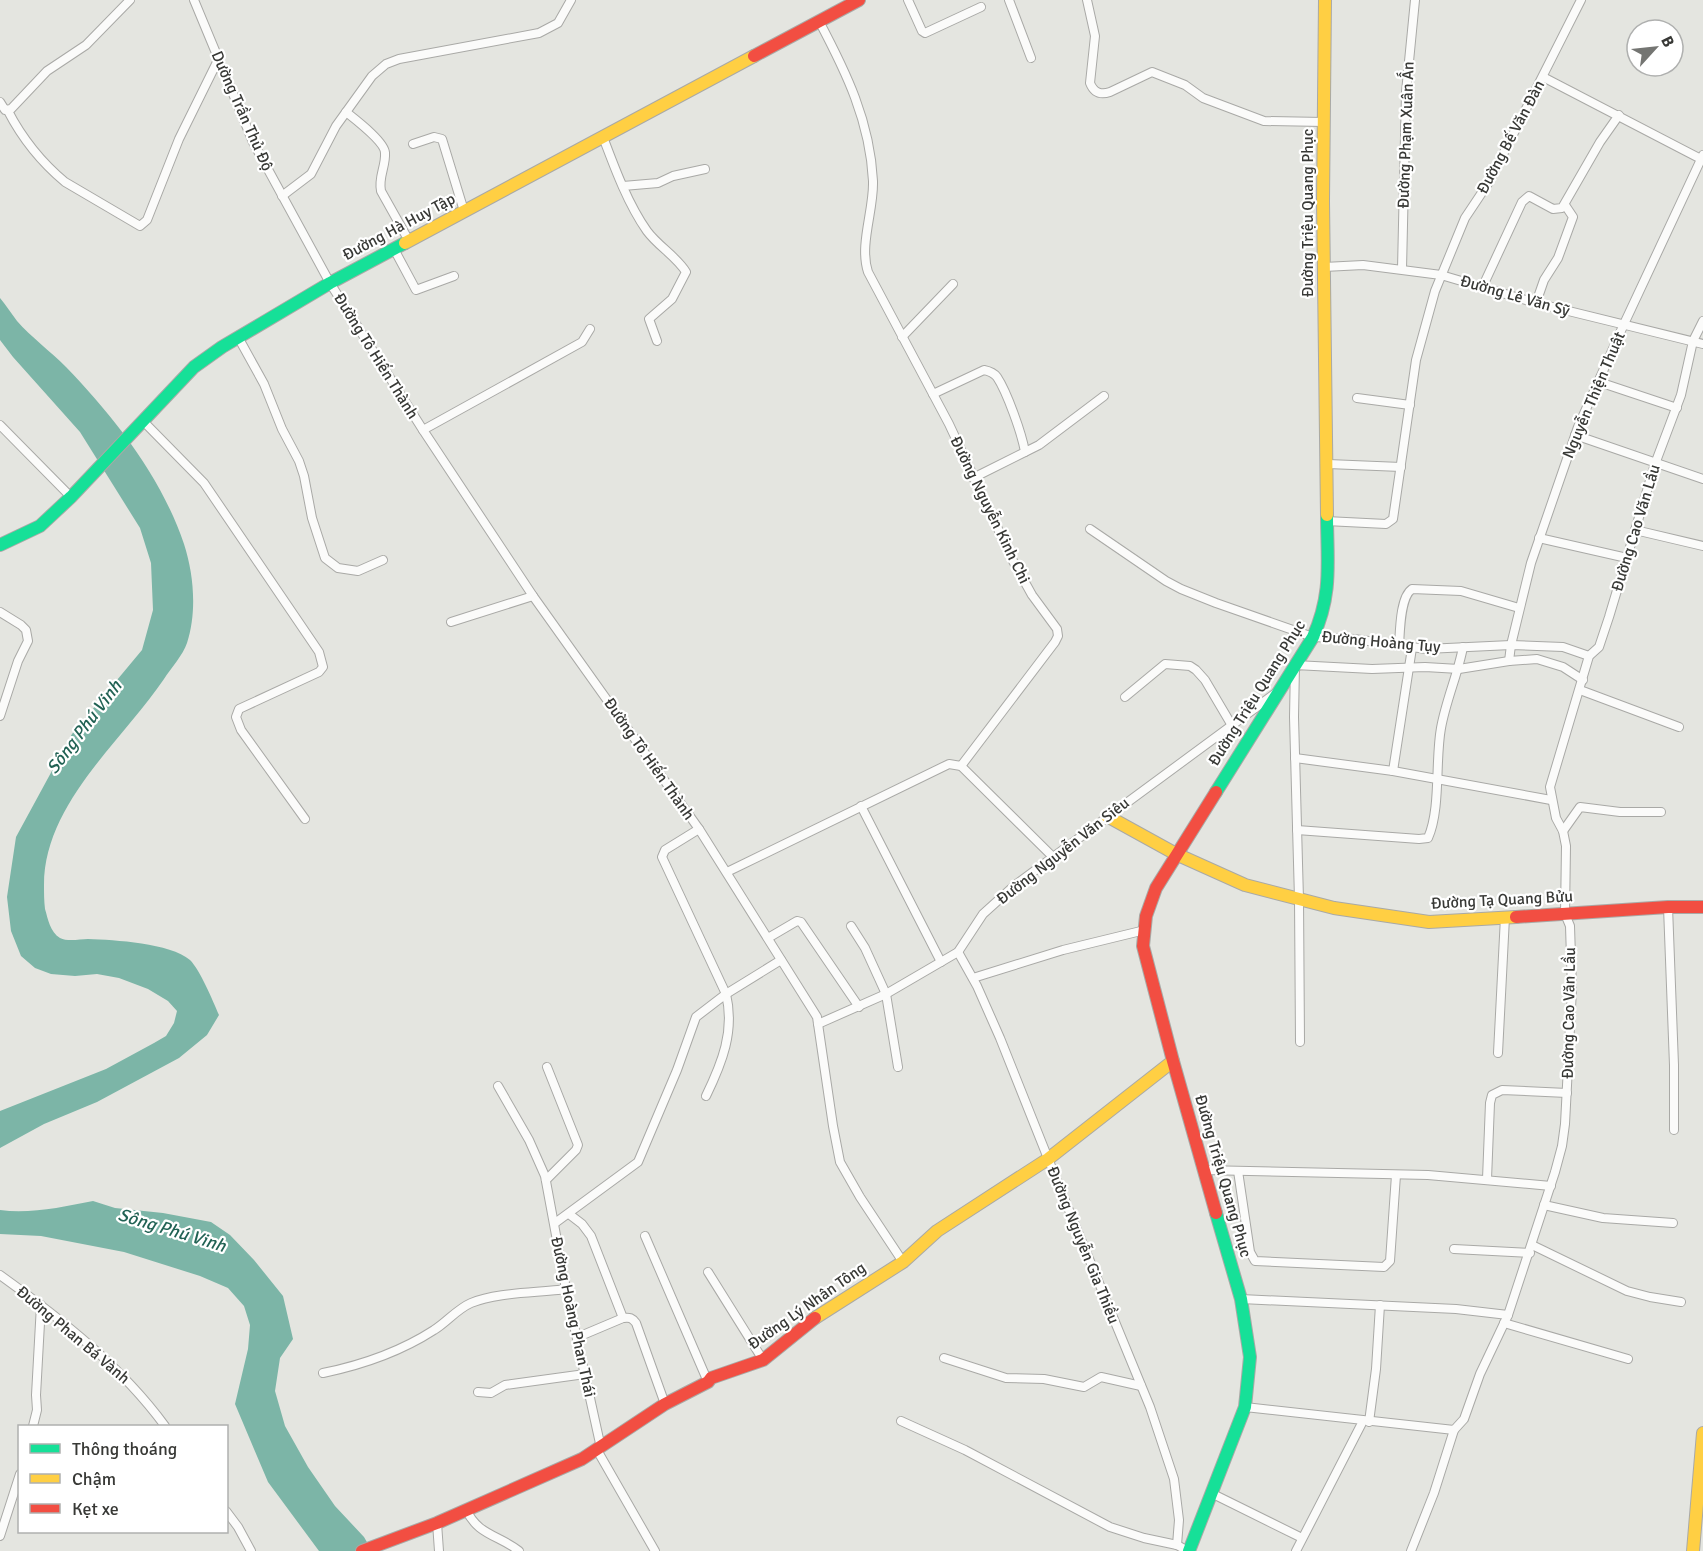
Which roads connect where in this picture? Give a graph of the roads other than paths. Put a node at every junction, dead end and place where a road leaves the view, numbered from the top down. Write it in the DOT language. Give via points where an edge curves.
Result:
graph roads {
  1 [pos="130,0"];
  2 [pos="194,0"];
  3 [pos="571,0"];
  4 [pos="859,0"];
  5 [pos="908,0"];
  6 [pos="1009,0"];
  7 [pos="1087,0"];
  8 [pos="1325,0"];
  9 [pos="1415,0"];
  10 [pos="1581,0"];
  11 [pos="981,7"];
  12 [pos="819,21"];
  13 [pos="219,58"];
  14 [pos="1031,58"];
  15 [pos="1543,77"];
  16 [pos="0,102"];
  17 [pos="8,111"];
  18 [pos="346,112"];
  19 [pos="1619,115"];
  20 [pos="1324,122"];
  21 [pos="603,137"];
  22 [pos="413,144"];
  23 [pos="1702,157"];
  24 [pos="705,170"];
  25 [pos="623,186"];
  26 [pos="282,196"];
  27 [pos="1565,205"];
  28 [pos="464,211"];
  29 [pos="409,241"];
  30 [pos="394,249"];
  31 [pos="1324,267"];
  32 [pos="1402,269"];
  33 [pos="1441,275"];
  34 [pos="454,276"];
  35 [pos="330,283"];
  36 [pos="954,284"];
  37 [pos="1482,288"];
  38 [pos="1536,303"];
  39 [pos="1703,321"];
  40 [pos="1624,324"];
  41 [pos="590,329"];
  42 [pos="238,337"];
  43 [pos="902,337"];
  44 [pos="657,341"];
  45 [pos="1693,341"];
  46 [pos="1703,344"];
  47 [pos="1599,382"];
  48 [pos="933,394"];
  49 [pos="1104,396"];
  50 [pos="1357,398"];
  51 [pos="1410,405"];
  52 [pos="1677,408"];
  53 [pos="142,420"];
  54 [pos="0,425"];
  55 [pos="423,430"];
  56 [pos="1575,435"];
  57 [pos="1025,452"];
  58 [pos="1328,464"];
  59 [pos="1655,465"];
  60 [pos="1401,467"];
  61 [pos="973,478"];
  62 [pos="1703,479"];
  63 [pos="71,497"];
  64 [pos="1326,520"];
  65 [pos="1090,529"];
  66 [pos="1635,530"];
  67 [pos="1539,538"];
  68 [pos="0,545"];
  69 [pos="1703,546"];
  70 [pos="1627,558"];
  71 [pos="383,560"];
  72 [pos="533,596"];
  73 [pos="1519,608"];
  74 [pos="0,612"];
  75 [pos="451,622"];
  76 [pos="1313,637"];
  77 [pos="1399,645"];
  78 [pos="1511,645"];
  79 [pos="1463,647"];
  80 [pos="1412,648"];
  81 [pos="1589,656"];
  82 [pos="1509,661"];
  83 [pos="1295,666"];
  84 [pos="1410,668"];
  85 [pos="1459,669"];
  86 [pos="1583,680"];
  87 [pos="1280,690"];
  88 [pos="1580,690"];
  89 [pos="1125,697"];
  90 [pos="0,716"];
  91 [pos="1231,724"];
  92 [pos="1679,727"];
  93 [pos="1295,758"];
  94 [pos="961,766"];
  95 [pos="1393,771"];
  96 [pos="1436,778"];
  97 [pos="1551,800"];
  98 [pos="861,806"];
  99 [pos="1661,812"];
  100 [pos="1107,816"];
  101 [pos="305,819"];
  102 [pos="699,829"];
  103 [pos="1297,830"];
  104 [pos="1563,831"];
  105 [pos="1176,854"];
  106 [pos="1053,857"];
  107 [pos="727,872"];
  108 [pos="1299,899"];
  109 [pos="1668,907"];
  110 [pos="1703,907"];
  111 [pos="1565,914"];
  112 [pos="1505,917"];
  113 [pos="851,926"];
  114 [pos="1145,930"];
  115 [pos="768,938"];
  116 [pos="958,952"];
  117 [pos="781,960"];
  118 [pos="941,962"];
  119 [pos="974,978"];
  120 [pos="726,994"];
  121 [pos="886,994"];
  122 [pos="859,1007"];
  123 [pos="818,1024"];
  124 [pos="1300,1042"];
  125 [pos="1498,1053"];
  126 [pos="1173,1061"];
  127 [pos="547,1067"];
  128 [pos="898,1067"];
  129 [pos="498,1086"];
  130 [pos="1567,1093"];
  131 [pos="706,1096"];
  132 [pos="1674,1130"];
  133 [pos="1048,1160"];
  134 [pos="1203,1170"];
  135 [pos="1238,1171"];
  136 [pos="1396,1174"];
  137 [pos="1488,1179"];
  138 [pos="546,1180"];
  139 [pos="1551,1186"];
  140 [pos="1544,1205"];
  141 [pos="569,1214"];
  142 [pos="1673,1223"];
  143 [pos="555,1224"];
  144 [pos="645,1236"];
  145 [pos="1531,1249"];
  146 [pos="1454,1250"];
  147 [pos="903,1262"];
  148 [pos="708,1272"];
  149 [pos="0,1275"];
  150 [pos="566,1289"];
  151 [pos="1240,1299"];
  152 [pos="1681,1302"];
  153 [pos="41,1305"];
  154 [pos="1380,1305"];
  155 [pos="623,1318"];
  156 [pos="1506,1319"];
  157 [pos="578,1336"];
  158 [pos="944,1358"];
  159 [pos="1628,1359"];
  160 [pos="763,1360"];
  161 [pos="323,1373"];
  162 [pos="585,1374"];
  163 [pos="708,1382"];
  164 [pos="1141,1386"];
  165 [pos="478,1392"];
  166 [pos="665,1404"];
  167 [pos="1245,1407"];
  168 [pos="901,1421"];
  169 [pos="1366,1421"];
  170 [pos="33,1425"];
  171 [pos="164,1425"];
  172 [pos="1454,1430"];
  173 [pos="1703,1433"];
  174 [pos="599,1449"];
  175 [pos="18,1480"];
  176 [pos="1213,1494"];
  177 [pos="466,1509"];
  178 [pos="228,1514"];
  179 [pos="437,1523"];
  180 [pos="0,1536"];
  181 [pos="1302,1538"];
  182 [pos="1177,1545"];
  183 [pos="251,1551"];
  184 [pos="362,1551"];
  185 [pos="439,1551"];
  186 [pos="519,1551"];
  187 [pos="655,1551"];
  188 [pos="1189,1551"];
  189 [pos="1296,1551"];
  190 [pos="1411,1551"];
  191 [pos="1693,1551"];
  1 -- 17 [label="street" via="86,45 47,71"];
  2 -- 13 [label="street, Dường Trần Thủ Độ"];
  3 -- 18 [label="street" via="558,23 539,33 386,64 372,76"];
  4 -- 12 [label="main road, Đường Hà Huy Tập"];
  5 -- 11 [label="street" via="925,33"];
  6 -- 14 [label="street"];
  7 -- 20 [label="street" via="1095,36 1090,83 1098,93 1110,92 1152,72 1185,85 1203,98 1264,120"];
  8 -- 20 [label="main road, Đường Triệu Quang Phục"];
  9 -- 32 [label="street, Đường Phạm Xuân Ấn" via="1406,92"];
  10 -- 15 [label="street, Đường Bế Văn Đàn"];
  12 -- 21 [label="main road, Đường Hà Huy Tập"];
  12 -- 43 [label="street, Đường Nguyễn Kinh Chi" via="849,80 868,137 873,181 865,264"];
  13 -- 17 [label="street" via="179,139 147,220 140,226 55,174 30,147"];
  13 -- 26 [label="street, Dường Trần Thủ Độ" via="253,142"];
  15 -- 19 [label="street"];
  15 -- 33 [label="street, Đường Bế Văn Đàn" via="1466,218"];
  16 -- 17 [label="street"];
  18 -- 26 [label="street" via="311,174"];
  18 -- 29 [label="street" via="383,144 386,153 379,183 381,191"];
  19 -- 23 [label="street"];
  19 -- 27 [label="street"];
  20 -- 31 [label="main road, Đường Triệu Quang Phục"];
  21 -- 25 [label="street"];
  21 -- 28 [label="main road, Đường Hà Huy Tập"];
  22 -- 28 [label="street" via="437,137 442,140"];
  23 -- 40 [label="street, Nguyễn Thiện Thuật"];
  24 -- 25 [label="street" via="658,183"];
  25 -- 44 [label="street" via="648,232 686,272 672,299 649,320"];
  26 -- 35 [label="street, Dường Trần Thủ Độ"];
  27 -- 37 [label="street" via="1558,210 1532,196 1525,198"];
  27 -- 38 [label="street" via="1573,216"];
  28 -- 29 [label="main road, Đường Hà Huy Tập"];
  29 -- 30 [label="main road, Đường Hà Huy Tập"];
  30 -- 34 [label="street" via="416,290"];
  30 -- 35 [label="main road, Đường Hà Huy Tập"];
  31 -- 32 [label="street, Đường Lê Văn Sỹ"];
  31 -- 58 [label="main road, Đường Triệu Quang Phục"];
  32 -- 33 [label="street, Đường Lê Văn Sỹ"];
  33 -- 37 [label="street, Đường Lê Văn Sỹ"];
  33 -- 51 [label="street, Đường Bế Văn Đàn" via="1424,326"];
  35 -- 42 [label="main road, Đường Hà Huy Tập"];
  35 -- 55 [label="street, Đường Tô Hiến Thành"];
  36 -- 43 [label="street"];
  37 -- 38 [label="street, Đường Lê Văn Sỹ"];
  38 -- 40 [label="street, Đường Lê Văn Sỹ"];
  39 -- 45 [label="street, Đường Cao Văn Lầu"];
  40 -- 45 [label="street, Đường Lê Văn Sỹ"];
  40 -- 47 [label="street, Nguyễn Thiện Thuật"];
  41 -- 55 [label="street" via="582,342"];
  42 -- 53 [label="main road, Đường Hà Huy Tập" via="194,367"];
  42 -- 71 [label="street" via="299,461 325,558 338,568 358,571"];
  43 -- 48 [label="street, Đường Nguyễn Kinh Chi"];
  45 -- 46 [label="street, Đường Lê Văn Sỹ"];
  45 -- 52 [label="street, Đường Cao Văn Lầu"];
  47 -- 52 [label="street"];
  47 -- 56 [label="street, Nguyễn Thiện Thuật"];
  48 -- 57 [label="street" via="984,370 993,373 1010,405"];
  48 -- 61 [label="street, Đường Nguyễn Kinh Chi"];
  49 -- 57 [label="street"];
  50 -- 51 [label="street"];
  51 -- 60 [label="street, Đường Bế Văn Đàn"];
  52 -- 59 [label="street, Đường Cao Văn Lầu"];
  53 -- 63 [label="main road, Đường Hà Huy Tập"];
  53 -- 101 [label="street" via="204,483 319,652 323,667 319,672 239,709 236,717"];
  54 -- 63 [label="street"];
  55 -- 72 [label="street, Đường Tô Hiến Thành"];
  56 -- 59 [label="street"];
  56 -- 67 [label="street, Nguyễn Thiện Thuật"];
  57 -- 61 [label="street"];
  58 -- 60 [label="street"];
  58 -- 64 [label="main road, Đường Triệu Quang Phục"];
  59 -- 62 [label="street"];
  59 -- 66 [label="street, Đường Cao Văn Lầu"];
  60 -- 64 [label="street, Đường Bế Văn Đàn" via="1390,522"];
  61 -- 94 [label="street, Đường Nguyễn Kinh Chi" via="1013,561 1058,636"];
  63 -- 68 [label="main road, Đường Hà Huy Tập" via="40,526"];
  64 -- 76 [label="main road, Đường Triệu Quang Phục" via="1329,587"];
  65 -- 76 [label="street, Đường Hoàng Tụy" via="1181,589"];
  66 -- 69 [label="street"];
  66 -- 70 [label="street, Đường Cao Văn Lầu"];
  67 -- 70 [label="street"];
  67 -- 73 [label="street, Nguyễn Thiện Thuật"];
  70 -- 81 [label="street, Đường Cao Văn Lầu" via="1599,647"];
  72 -- 75 [label="street"];
  72 -- 102 [label="street, Đường Tô Hiến Thành"];
  73 -- 77 [label="street" via="1461,591 1412,589 1404,599"];
  73 -- 78 [label="street, Nguyễn Thiện Thuật"];
  74 -- 90 [label="street" via="26,630 28,640"];
  76 -- 77 [label="street, Đường Hoàng Tụy"];
  76 -- 83 [label="main road, Đường Triệu Quang Phục"];
  77 -- 80 [label="street, Đường Hoàng Tụy"];
  78 -- 79 [label="street, Đường Hoàng Tụy"];
  78 -- 81 [label="street, Đường Hoàng Tụy" via="1563,647"];
  78 -- 82 [label="street, Nguyễn Thiện Thuật"];
  79 -- 80 [label="street, Đường Hoàng Tụy"];
  79 -- 85 [label="street"];
  80 -- 84 [label="street"];
  81 -- 86 [label="street, Đường Cao Văn Lầu"];
  82 -- 85 [label="street"];
  82 -- 86 [label="street" via="1537,659 1563,667"];
  83 -- 84 [label="street"];
  83 -- 87 [label="main road, Đường Triệu Quang Phục"];
  83 -- 93 [label="street"];
  84 -- 85 [label="street"];
  84 -- 95 [label="street"];
  85 -- 96 [label="street" via="1441,727"];
  86 -- 88 [label="street, Đường Cao Văn Lầu"];
  87 -- 91 [label="street, Đường Nguyễn Văn Siêu"];
  87 -- 105 [label="main road, Đường Triệu Quang Phục"];
  88 -- 92 [label="street"];
  88 -- 97 [label="street, Đường Cao Văn Lầu" via="1550,787"];
  89 -- 91 [label="street" via="1165,664 1190,666 1205,680"];
  91 -- 100 [label="street, Đường Nguyễn Văn Siêu"];
  93 -- 95 [label="street"];
  93 -- 103 [label="street"];
  94 -- 98 [label="street" via="950,764"];
  94 -- 106 [label="street"];
  95 -- 96 [label="street"];
  96 -- 97 [label="street"];
  96 -- 103 [label="street" via="1434,818 1428,838"];
  97 -- 104 [label="street, Đường Cao Văn Lầu"];
  98 -- 107 [label="street"];
  98 -- 118 [label="street"];
  99 -- 104 [label="street" via="1580,807"];
  100 -- 105 [label="main road, Đường Tạ Quang Bửu"];
  100 -- 106 [label="street, Đường Nguyễn Văn Siêu"];
  102 -- 107 [label="street, Đường Tô Hiến Thành"];
  102 -- 120 [label="street" via="665,850 662,857"];
  103 -- 108 [label="street"];
  104 -- 111 [label="street, Đường Cao Văn Lầu"];
  105 -- 108 [label="main road, Đường Tạ Quang Bửu" via="1245,885"];
  105 -- 114 [label="main road, Đường Triệu Quang Phục" via="1156,888"];
  106 -- 116 [label="street, Đường Nguyễn Văn Siêu" via="982,914"];
  107 -- 115 [label="street, Đường Tô Hiến Thành"];
  108 -- 112 [label="main road, Đường Tạ Quang Bửu" via="1430,922"];
  108 -- 124 [label="street"];
  109 -- 110 [label="main road, Đường Tạ Quang Bửu"];
  109 -- 111 [label="main road, Đường Tạ Quang Bửu"];
  109 -- 132 [label="street"];
  111 -- 112 [label="main road, Đường Tạ Quang Bửu"];
  111 -- 130 [label="street, Đường Cao Văn Lầu" via="1570,926 1572,989"];
  112 -- 125 [label="street"];
  113 -- 121 [label="street"];
  114 -- 119 [label="street"];
  114 -- 126 [label="main road, Đường Triệu Quang Phục" via="1143,946"];
  115 -- 117 [label="street, Đường Tô Hiến Thành"];
  115 -- 122 [label="street" via="801,922"];
  116 -- 118 [label="street, Đường Nguyễn Văn Siêu"];
  116 -- 119 [label="street, Đường Nguyễn Gia Thiều"];
  117 -- 120 [label="street, Đường Hoàng Phan Thái"];
  117 -- 123 [label="street, Đường Tô Hiến Thành"];
  118 -- 121 [label="street, Đường Nguyễn Văn Siêu"];
  119 -- 133 [label="street, Đường Nguyễn Gia Thiều"];
  120 -- 131 [label="street" via="729,1023 725,1054"];
  120 -- 141 [label="street, Đường Hoàng Phan Thái" via="693,1021 638,1162"];
  121 -- 122 [label="street, Đường Nguyễn Văn Siêu"];
  121 -- 128 [label="street"];
  122 -- 123 [label="street, Đường Nguyễn Văn Siêu"];
  123 -- 147 [label="street, Đường Tô Hiến Thành" via="840,1162"];
  126 -- 133 [label="main road, Đường Lý Nhân Tông"];
  126 -- 134 [label="main road, Đường Triệu Quang Phục"];
  127 -- 138 [label="street" via="578,1145"];
  129 -- 138 [label="street" via="529,1140"];
  130 -- 137 [label="street" via="1502,1090 1492,1095"];
  130 -- 139 [label="street, Đường Cao Văn Lầu" via="1562,1146"];
  133 -- 147 [label="main road, Đường Lý Nhân Tông" via="937,1231"];
  133 -- 164 [label="street, Đường Nguyễn Gia Thiều"];
  134 -- 135 [label="street"];
  134 -- 151 [label="main road, Đường Triệu Quang Phục"];
  135 -- 136 [label="street"];
  135 -- 136 [label="street" via="1250,1252 1255,1261 1384,1267 1390,1261"];
  136 -- 137 [label="street"];
  137 -- 139 [label="street"];
  138 -- 143 [label="street"];
  139 -- 140 [label="street, Đường Cao Văn Lầu"];
  140 -- 142 [label="street" via="1603,1218"];
  140 -- 145 [label="street, Đường Cao Văn Lầu"];
  141 -- 143 [label="street, Đường Hoàng Phan Thái"];
  141 -- 155 [label="street" via="591,1236"];
  143 -- 150 [label="street, Đường Hoàng Phan Thái"];
  144 -- 163 [label="street"];
  145 -- 146 [label="street"];
  145 -- 152 [label="street" via="1627,1291"];
  145 -- 156 [label="street, Đường Cao Văn Lầu"];
  147 -- 160 [label="main road, Đường Lý Nhân Tông" via="829,1308"];
  148 -- 160 [label="street"];
  149 -- 153 [label="street, Đường Phan Bá Vành"];
  150 -- 157 [label="street, Đường Hoàng Phan Thái"];
  150 -- 161 [label="street" via="471,1303 432,1332 382,1357"];
  151 -- 154 [label="street"];
  151 -- 167 [label="main road, Đường Triệu Quang Phục" via="1250,1357"];
  153 -- 170 [label="street" via="38,1405"];
  153 -- 171 [label="street, Đường Phan Bá Vành" via="123,1375"];
  154 -- 156 [label="street" via="1456,1309"];
  154 -- 169 [label="street" via="1376,1369"];
  155 -- 157 [label="street"];
  155 -- 166 [label="street" via="630,1317 636,1323"];
  156 -- 159 [label="street"];
  156 -- 172 [label="street, Đường Cao Văn Lầu" via="1464,1419"];
  157 -- 162 [label="street, Đường Hoàng Phan Thái"];
  158 -- 164 [label="street" via="1010,1379 1044,1379 1084,1387 1101,1377"];
  160 -- 163 [label="main road, Đường Lý Nhân Tông"];
  162 -- 165 [label="street" via="502,1385 491,1393"];
  162 -- 174 [label="street, Đường Hoàng Phan Thái"];
  163 -- 166 [label="main road, Đường Lý Nhân Tông"];
  164 -- 182 [label="street, Đường Nguyễn Gia Thiều" via="1174,1479 1179,1520"];
  166 -- 174 [label="main road, Đường Lý Nhân Tông"];
  167 -- 169 [label="street"];
  167 -- 176 [label="main road, Đường Triệu Quang Phục"];
  168 -- 182 [label="street" via="965,1450 1110,1527"];
  169 -- 172 [label="street"];
  169 -- 181 [label="street"];
  172 -- 190 [label="street, Đường Cao Văn Lầu"];
  173 -- 191 [label="main road"];
  174 -- 177 [label="main road, Đường Lý Nhân Tông" via="530,1484"];
  174 -- 187 [label="street, Đường Hoàng Phan Thái"];
  175 -- 180 [label="street"];
  176 -- 181 [label="street"];
  176 -- 188 [label="main road, Đường Triệu Quang Phục"];
  177 -- 179 [label="main road, Đường Lý Nhân Tông"];
  177 -- 186 [label="street" via="477,1527"];
  178 -- 183 [label="street"];
  179 -- 184 [label="main road, Đường Lý Nhân Tông"];
  179 -- 185 [label="street"];
  181 -- 189 [label="street"];
  182 -- 188 [label="street"];
}
